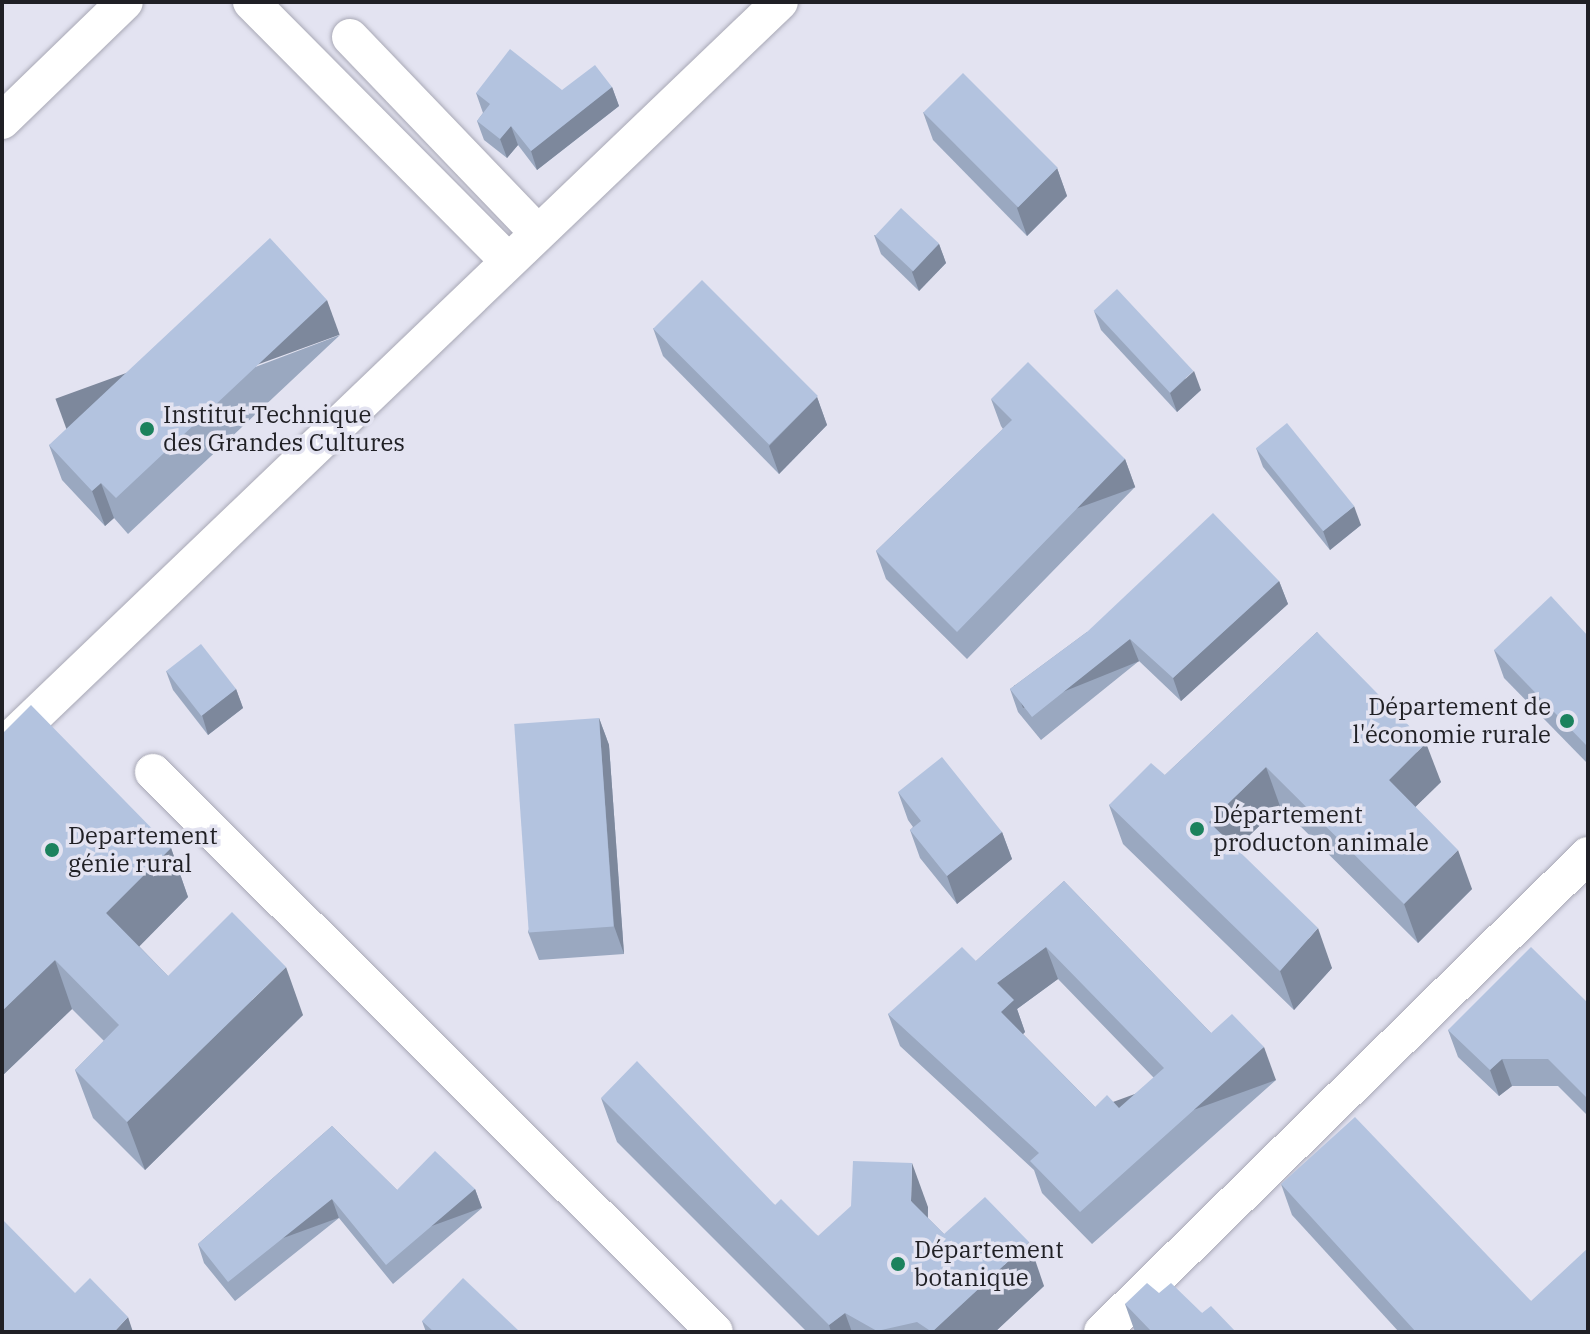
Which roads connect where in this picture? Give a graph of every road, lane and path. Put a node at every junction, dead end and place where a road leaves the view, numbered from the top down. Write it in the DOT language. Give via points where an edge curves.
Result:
graph roads {
  1 [pos="125,2"];
  2 [pos="251,2"];
  3 [pos="780,2"];
  4 [pos="350,37"];
  5 [pos="2,121"];
  6 [pos="536,231"];
  7 [pos="506,259"];
  8 [pos="2,747"];
  9 [pos="153,772"];
  10 [pos="1588,855"];
  11 [pos="715,1332"];
  12 [pos="1102,1332"];
  1 -- 5 [label="street"];
  2 -- 7 [label="street"];
  3 -- 6 [label="street"];
  4 -- 6 [label="street"];
  6 -- 7 [label="street"];
  7 -- 8 [label="street"];
  9 -- 11 [label="street"];
  10 -- 12 [label="street"];
}
